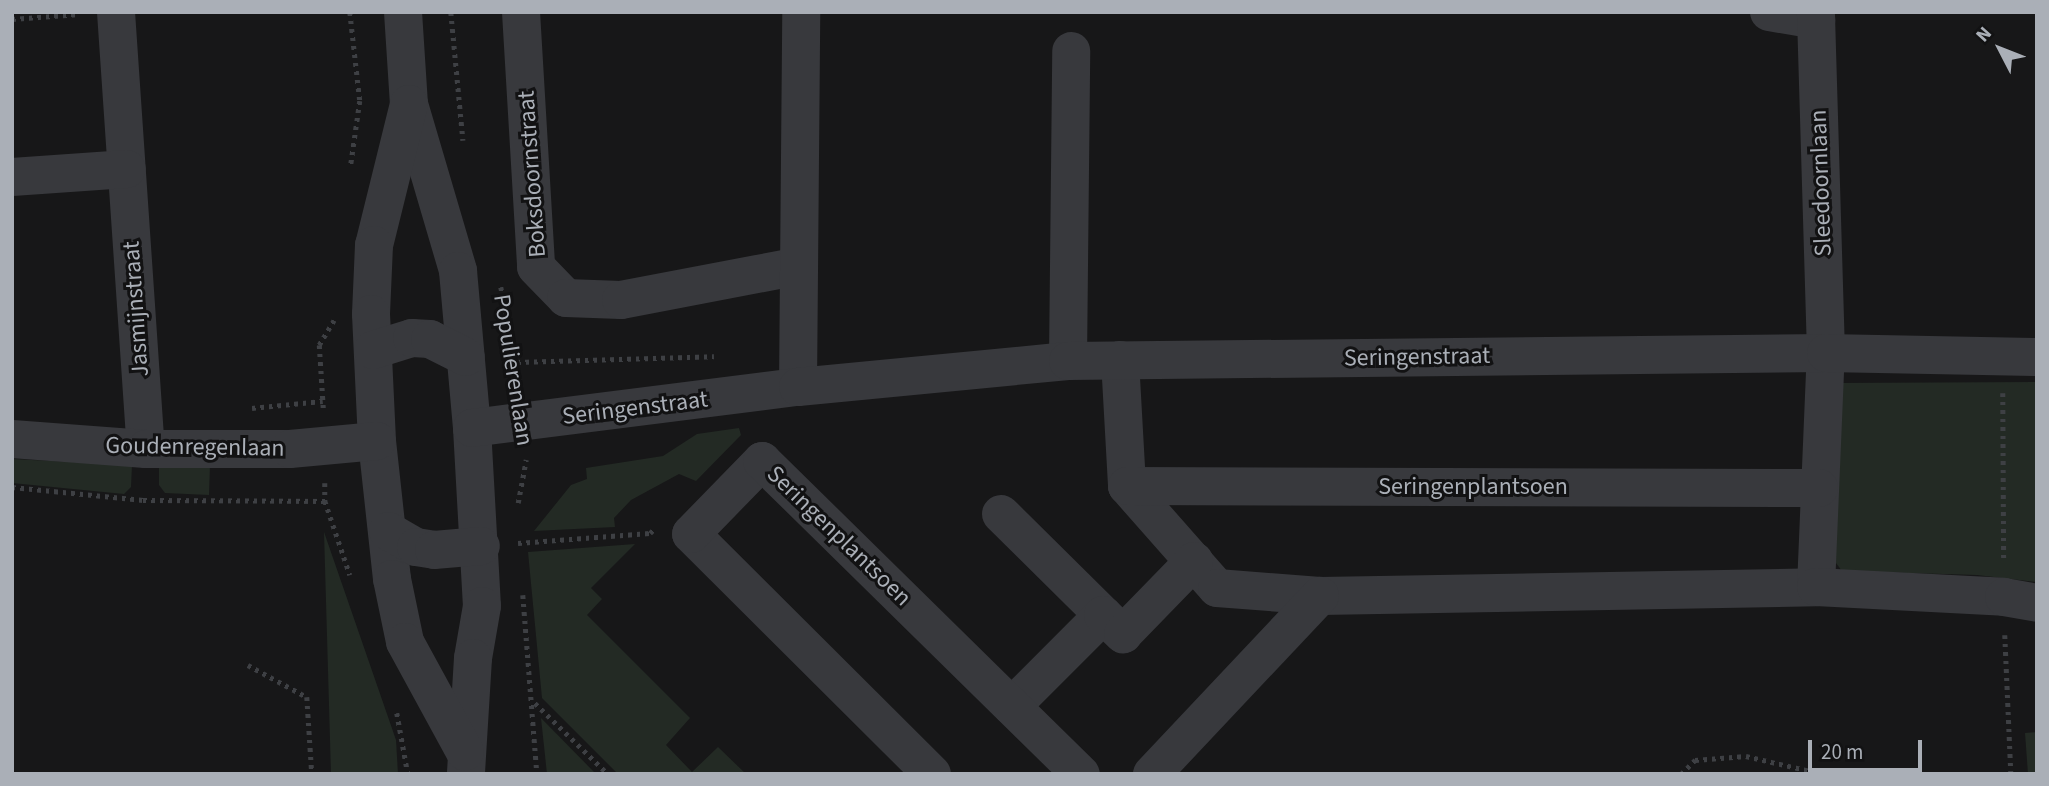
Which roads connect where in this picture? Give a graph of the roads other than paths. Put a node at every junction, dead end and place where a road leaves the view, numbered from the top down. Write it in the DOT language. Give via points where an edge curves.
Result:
graph roads {
  1 [pos="403,12"];
  2 [pos="521,12"];
  3 [pos="801,12"];
  4 [pos="1769,12"];
  5 [pos="105,13"];
  6 [pos="1816,16"];
  7 [pos="1071,51"];
  8 [pos="409,104"];
  9 [pos="127,169"];
  10 [pos="12,177"];
  11 [pos="799,267"];
  12 [pos="373,350"];
  13 [pos="1826,353"];
  14 [pos="2037,356"];
  15 [pos="466,357"];
  16 [pos="1120,360"];
  17 [pos="1068,361"];
  18 [pos="798,387"];
  19 [pos="472,428"];
  20 [pos="12,439"];
  21 [pos="377,441"];
  22 [pos="146,449"];
  23 [pos="1128,486"];
  24 [pos="1819,488"];
  25 [pos="1002,514"];
  26 [pos="388,531"];
  27 [pos="499,545"];
  28 [pos="1194,561"];
  29 [pos="1816,587"];
  30 [pos="1320,596"];
  31 [pos="2020,600"];
  32 [pos="1103,615"];
  33 [pos="1012,706"];
  34 [pos="465,763"];
  35 [pos="932,774"];
  36 [pos="1081,774"];
  37 [pos="1152,774"];
  1 -- 8 [label="street, Populierenlaan"];
  2 -- 11 [label="street, Boksdoornstraat" via="536,267 566,298 621,300"];
  3 -- 11 [label="street"];
  4 -- 6 [label="street"];
  5 -- 9 [label="street, Jasmijnstraat"];
  6 -- 13 [label="street, Sleedoornlaan"];
  7 -- 17 [label="street"];
  8 -- 12 [label="street, Populierenlaan" via="377,223"];
  8 -- 15 [label="street, Populierenlaan" via="451,239"];
  9 -- 10 [label="street"];
  9 -- 22 [label="street, Jasmijnstraat"];
  11 -- 18 [label="street"];
  12 -- 15 [label="street" via="412,338 430,339"];
  12 -- 21 [label="street, Populierenlaan"];
  13 -- 14 [label="street, Seringenstraat"];
  13 -- 16 [label="street, Seringenstraat"];
  13 -- 24 [label="street"];
  15 -- 19 [label="street, Populierenlaan"];
  16 -- 17 [label="street, Seringenstraat"];
  16 -- 23 [label="street"];
  17 -- 18 [label="street, Seringenstraat"];
  18 -- 19 [label="street, Seringenstraat" via="525,439"];
  19 -- 27 [label="street, Populierenlaan"];
  20 -- 22 [label="street, Goudenregenlaan"];
  21 -- 22 [label="street, Goudenregenlaan" via="290,449"];
  21 -- 26 [label="street, Populierenlaan"];
  23 -- 24 [label="street, Seringenplantsoen"];
  23 -- 28 [label="street"];
  24 -- 29 [label="street"];
  25 -- 32 [label="street"];
  26 -- 27 [label="street" via="416,547 435,550"];
  26 -- 34 [label="street, Populierenlaan" via="405,642"];
  27 -- 34 [label="street, Populierenlaan" via="482,606"];
  28 -- 30 [label="street" via="1217,588"];
  28 -- 32 [label="street" via="1123,634"];
  29 -- 30 [label="street"];
  29 -- 31 [label="street"];
  30 -- 37 [label="street"];
  32 -- 33 [label="street"];
  33 -- 35 [label="street, Seringenplantsoen" via="762,461 691,534"];
  33 -- 36 [label="street, Seringenplantsoen"];
}
